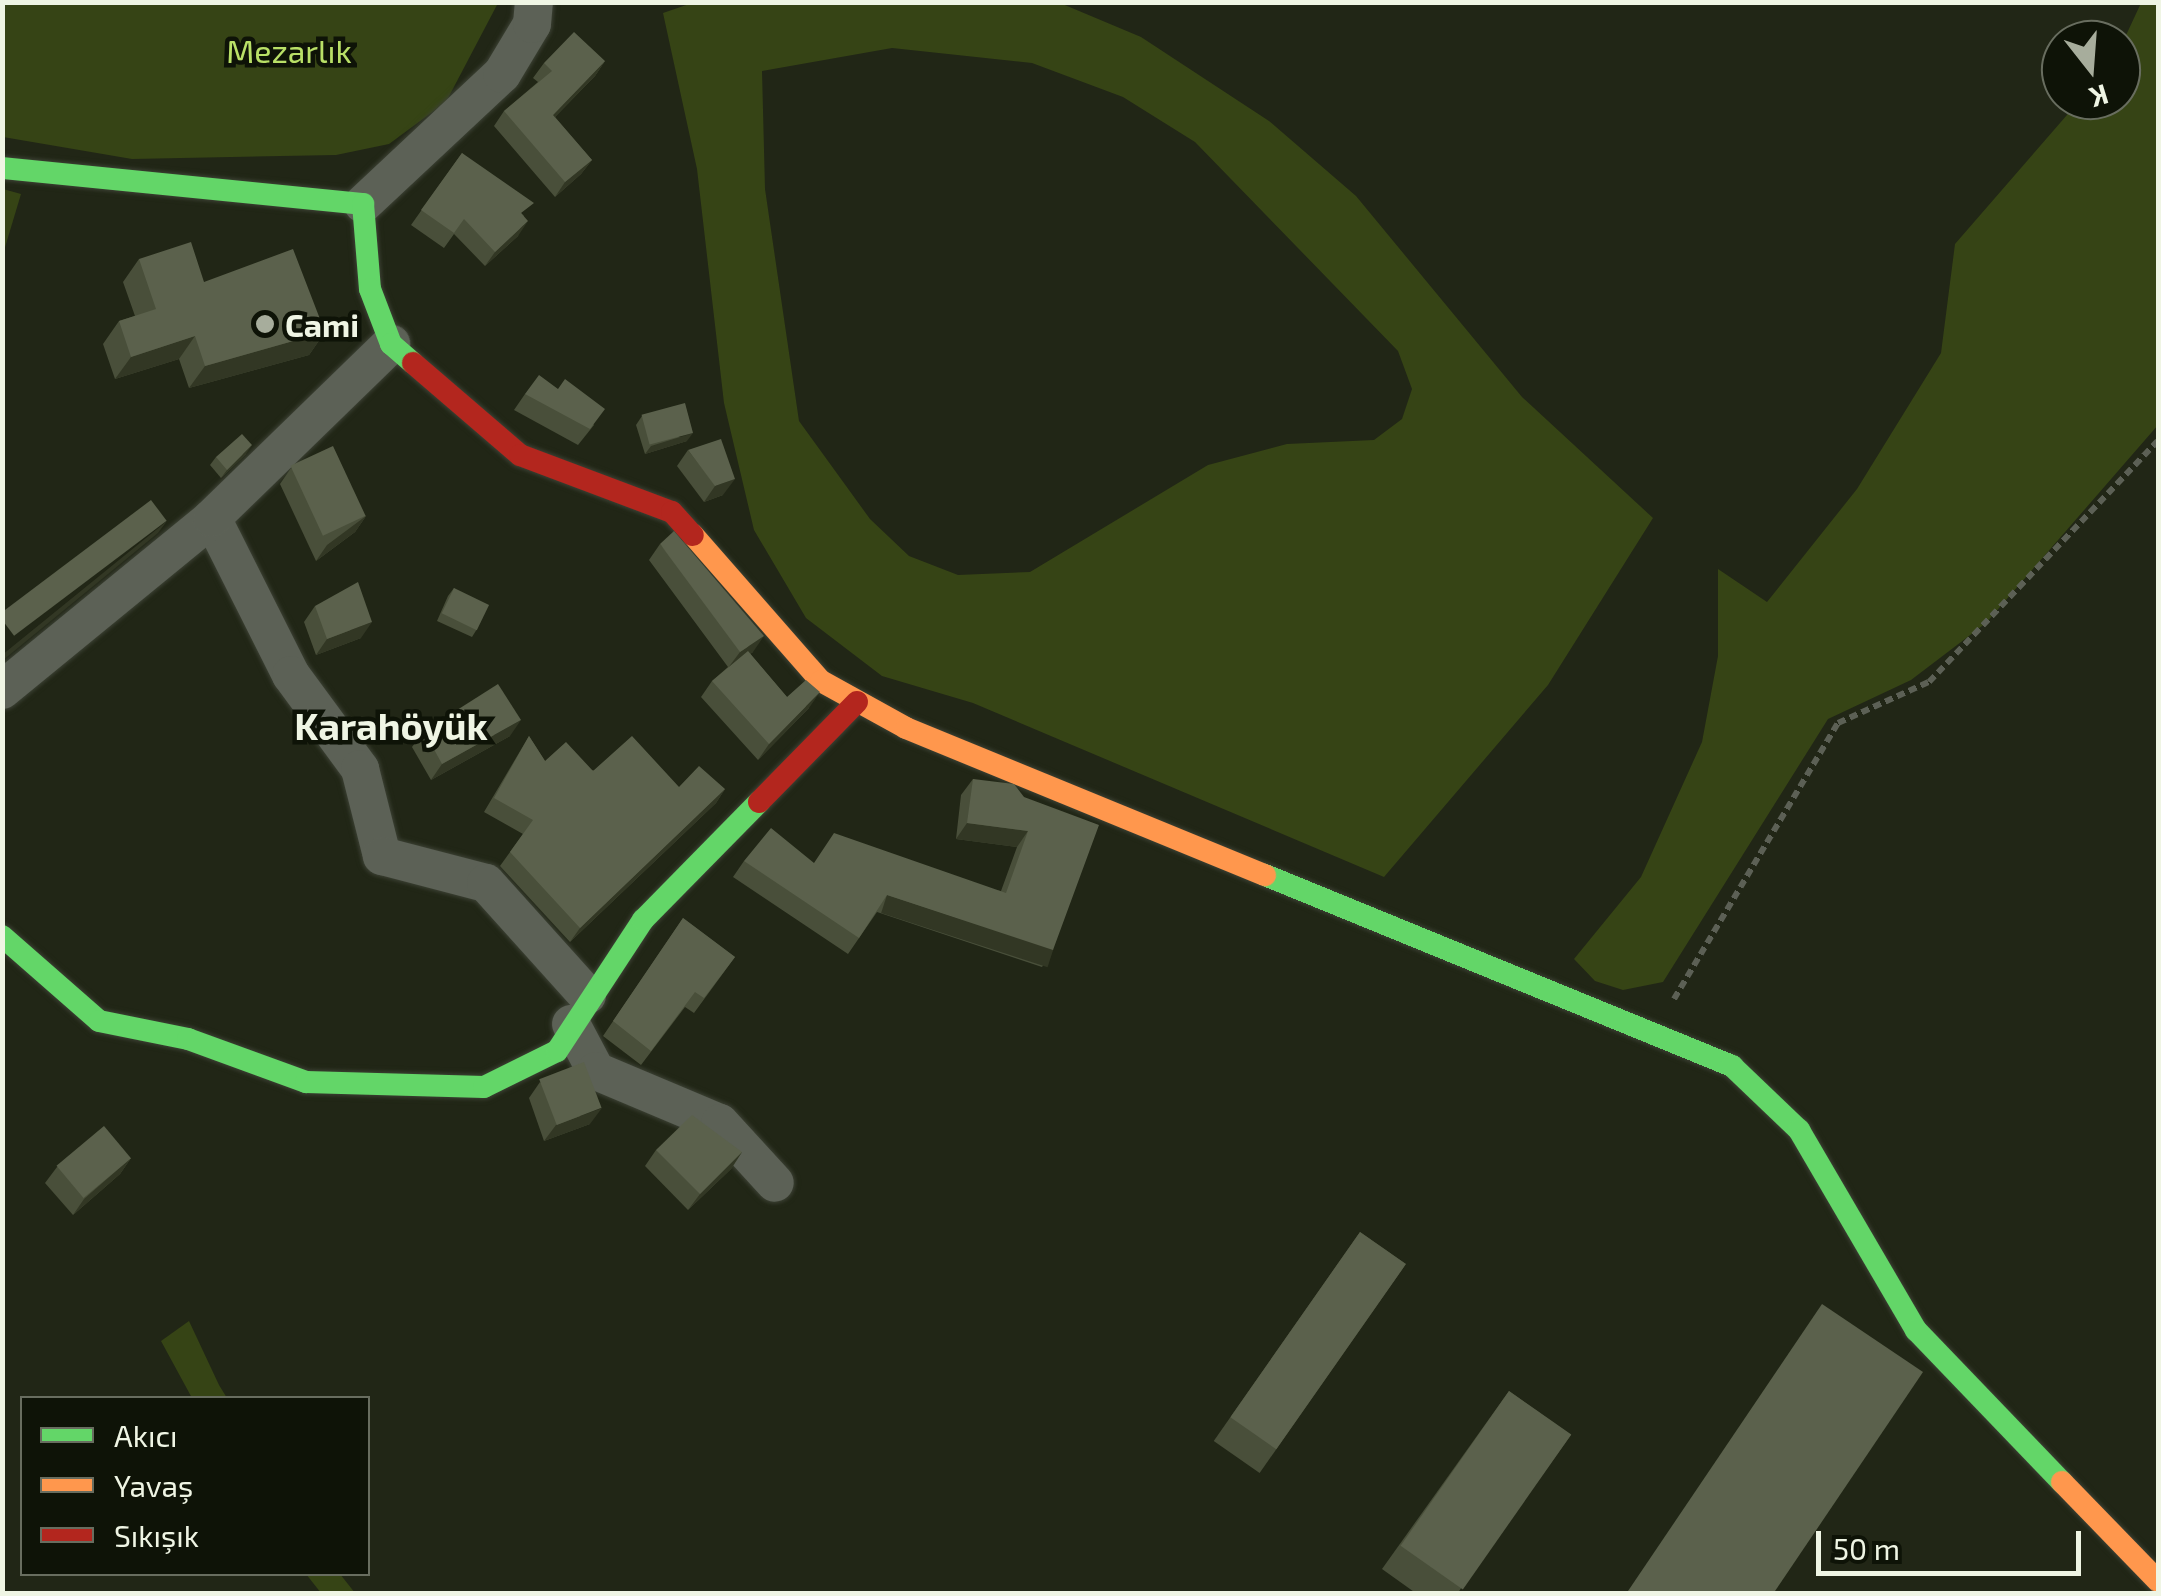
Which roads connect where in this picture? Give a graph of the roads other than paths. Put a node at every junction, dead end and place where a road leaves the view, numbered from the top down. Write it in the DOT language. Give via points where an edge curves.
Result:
graph roads {
  1 [pos="534,2"];
  2 [pos="2,168"];
  3 [pos="363,204"];
  4 [pos="391,344"];
  5 [pos="212,518"];
  6 [pos="2,690"];
  7 [pos="858,702"];
  8 [pos="2,936"];
  9 [pos="580,1010"];
  10 [pos="775,1183"];
  11 [pos="2158,1581"];
  1 -- 3 [label="street" via="532,24 502,74"];
  2 -- 3 [label="street"];
  3 -- 4 [label="street" via="370,289"];
  4 -- 5 [label="street"];
  4 -- 7 [label="street" via="520,454 672,512 821,681"];
  5 -- 6 [label="street"];
  5 -- 9 [label="street" via="290,676 360,769 382,856 486,883"];
  7 -- 9 [label="street" via="643,920"];
  7 -- 11 [label="street" via="1657,1028 1732,1066 1799,1130 1916,1330"];
  8 -- 9 [label="street" via="99,1021 188,1039 306,1082 484,1087 557,1051"];
  9 -- 10 [label="street" via="596,1071 720,1122"];
}
